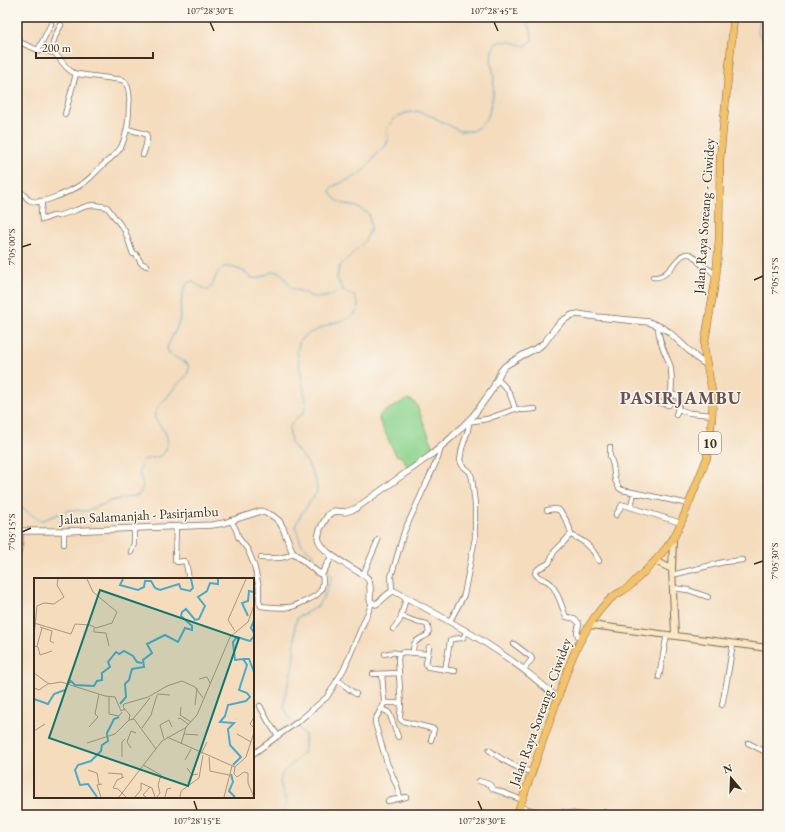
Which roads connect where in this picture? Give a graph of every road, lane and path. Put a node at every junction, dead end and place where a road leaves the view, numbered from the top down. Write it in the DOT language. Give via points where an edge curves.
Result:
graph roads {
  1 [pos="734,17"];
  2 [pos="51,24"];
  3 [pos="61,25"];
  4 [pos="17,41"];
  5 [pos="38,50"];
  6 [pos="52,52"];
  7 [pos="76,74"];
  8 [pos="65,114"];
  9 [pos="127,129"];
  10 [pos="143,155"];
  11 [pos="17,192"];
  12 [pos="40,201"];
  13 [pos="147,266"];
  14 [pos="653,277"];
  15 [pos="716,277"];
  16 [pos="658,326"];
  17 [pos="707,365"];
  18 [pos="497,379"];
  19 [pos="671,394"];
  20 [pos="656,402"];
  21 [pos="515,409"];
  22 [pos="535,409"];
  23 [pos="678,409"];
  24 [pos="676,415"];
  25 [pos="713,416"];
  26 [pos="468,423"];
  27 [pos="610,446"];
  28 [pos="441,447"];
  29 [pos="634,493"];
  30 [pos="689,504"];
  31 [pos="631,506"];
  32 [pos="547,510"];
  33 [pos="616,515"];
  34 [pos="231,520"];
  35 [pos="681,523"];
  36 [pos="176,526"];
  37 [pos="134,529"];
  38 [pos="19,531"];
  39 [pos="64,531"];
  40 [pos="571,535"];
  41 [pos="673,539"];
  42 [pos="378,540"];
  43 [pos="64,544"];
  44 [pos="131,552"];
  45 [pos="294,553"];
  46 [pos="261,558"];
  47 [pos="17,559"];
  48 [pos="331,559"];
  49 [pos="743,560"];
  50 [pos="599,561"];
  51 [pos="655,561"];
  52 [pos="323,572"];
  53 [pos="672,572"];
  54 [pos="363,575"];
  55 [pos="189,578"];
  56 [pos="673,588"];
  57 [pos="392,591"];
  58 [pos="708,597"];
  59 [pos="406,598"];
  60 [pos="372,603"];
  61 [pos="401,616"];
  62 [pos="450,621"];
  63 [pos="591,624"];
  64 [pos="393,629"];
  65 [pos="467,631"];
  66 [pos="667,634"];
  67 [pos="675,635"];
  68 [pos="580,642"];
  69 [pos="733,643"];
  70 [pos="514,644"];
  71 [pos="429,647"];
  72 [pos="768,648"];
  73 [pos="413,653"];
  74 [pos="385,654"];
  75 [pos="399,654"];
  76 [pos="428,654"];
  77 [pos="524,669"];
  78 [pos="445,670"];
  79 [pos="455,671"];
  80 [pos="399,673"];
  81 [pos="373,674"];
  82 [pos="382,674"];
  83 [pos="659,678"];
  84 [pos="337,680"];
  85 [pos="356,694"];
  86 [pos="558,699"];
  87 [pos="385,702"];
  88 [pos="400,703"];
  89 [pos="722,705"];
  90 [pos="260,706"];
  91 [pos="381,710"];
  92 [pos="400,719"];
  93 [pos="395,727"];
  94 [pos="278,736"];
  95 [pos="398,737"];
  96 [pos="431,740"];
  97 [pos="748,743"];
  98 [pos="489,750"];
  99 [pos="254,753"];
  100 [pos="768,753"];
  101 [pos="531,772"];
  102 [pos="479,781"];
  103 [pos="406,797"];
  104 [pos="400,798"];
  105 [pos="388,801"];
  106 [pos="521,803"];
  107 [pos="517,815"];
  108 [pos="584,815"];
  109 [pos="595,815"];
  110 [pos="609,815"];
  1 -- 15 [label="highway, Jalan Raya Soreang - Ciwidey / 10" via="720,159"];
  2 -- 5 [label="street"];
  3 -- 6 [label="street" via="54,38"];
  4 -- 5 [label="street"];
  5 -- 6 [label="street"];
  6 -- 7 [label="street"];
  7 -- 8 [label="street"];
  7 -- 9 [label="street" via="126,82 129,99"];
  9 -- 10 [label="street" via="146,134"];
  9 -- 12 [label="street" via="120,149 86,181 50,199"];
  11 -- 12 [label="street" via="25,194 30,201"];
  12 -- 13 [label="street" via="42,220 86,206 107,207 125,232 133,254"];
  14 -- 15 [label="street" via="660,277 681,256 690,254"];
  15 -- 17 [label="highway, Jalan Raya Soreang - Ciwidey / 10" via="704,346"];
  16 -- 17 [label="street" via="669,332"];
  16 -- 18 [label="street" via="649,322 575,314 562,321 539,347 505,366"];
  16 -- 19 [label="street" via="660,341 670,367"];
  17 -- 25 [label="highway, Jalan Raya Soreang - Ciwidey / 10" via="713,396"];
  18 -- 21 [label="street" via="511,394"];
  18 -- 26 [label="street"];
  19 -- 20 [label="street" via="669,405"];
  19 -- 23 [label="street" via="678,397"];
  21 -- 22 [label="street"];
  21 -- 26 [label="street"];
  23 -- 24 [label="street"];
  23 -- 25 [label="street"];
  25 -- 30 [label="highway, Jalan Raya Soreang - Ciwidey / 10" via="707,458"];
  26 -- 28 [label="street"];
  26 -- 62 [label="street" via="460,460 472,478 475,538 464,595"];
  27 -- 29 [label="street" via="616,483 622,490"];
  28 -- 48 [label="street" via="359,507 345,512 334,511 328,515 320,528 318,538"];
  28 -- 57 [label="street" via="404,532 391,577"];
  29 -- 30 [label="street"];
  29 -- 31 [label="street"];
  30 -- 35 [label="highway, Jalan Raya Soreang - Ciwidey / 10"];
  31 -- 33 [label="street" via="622,505"];
  31 -- 35 [label="street"];
  32 -- 40 [label="street" via="559,510 567,522"];
  34 -- 36 [label="street, Jalan Salamanjah - Pasirjambu" via="218,525"];
  34 -- 45 [label="street, Jalan Salamanjah - Pasirjambu" via="261,511 266,512 279,521"];
  34 -- 52 [label="street" via="254,565 261,606 289,608 313,598 320,592"];
  35 -- 41 [label="highway, Jalan Raya Soreang - Ciwidey / 10"];
  36 -- 37 [label="street, Jalan Salamanjah - Pasirjambu"];
  36 -- 55 [label="street" via="175,560 186,563"];
  37 -- 39 [label="street, Jalan Salamanjah - Pasirjambu"];
  37 -- 44 [label="street"];
  38 -- 39 [label="street, Jalan Salamanjah - Pasirjambu"];
  38 -- 47 [label="street" via="20,547"];
  39 -- 43 [label="street"];
  40 -- 50 [label="street" via="592,548"];
  40 -- 68 [label="street" via="554,552 549,563 538,568 535,574 552,585 566,617 578,622 577,633"];
  41 -- 51 [label="highway, Jalan Raya Soreang - Ciwidey / 10"];
  41 -- 53 [label="main road"];
  42 -- 54 [label="street"];
  45 -- 46 [label="street" via="284,558"];
  45 -- 52 [label="street, Jalan Salamanjah - Pasirjambu" via="317,572"];
  48 -- 52 [label="street"];
  48 -- 54 [label="street" via="352,567"];
  49 -- 53 [label="street"];
  51 -- 53 [label="main road"];
  51 -- 63 [label="highway, Jalan Raya Soreang - Ciwidey / 10" via="627,589 607,602"];
  53 -- 56 [label="main road"];
  54 -- 60 [label="street" via="369,580"];
  56 -- 58 [label="street" via="693,591"];
  56 -- 67 [label="main road"];
  57 -- 59 [label="street"];
  57 -- 60 [label="street" via="378,603"];
  59 -- 61 [label="street"];
  59 -- 62 [label="street"];
  60 -- 84 [label="street"];
  61 -- 64 [label="street"];
  61 -- 73 [label="street" via="427,624 429,633 415,642"];
  62 -- 65 [label="street"];
  63 -- 66 [label="main road"];
  63 -- 68 [label="highway, Jalan Raya Soreang - Ciwidey / 10"];
  65 -- 77 [label="street"];
  65 -- 78 [label="street" via="462,638 450,641"];
  66 -- 67 [label="main road"];
  66 -- 83 [label="street"];
  67 -- 69 [label="main road"];
  68 -- 86 [label="highway, Jalan Raya Soreang - Ciwidey / 10"];
  69 -- 72 [label="main road"];
  69 -- 89 [label="street"];
  70 -- 77 [label="street" via="532,659"];
  71 -- 76 [label="street"];
  73 -- 75 [label="street"];
  73 -- 76 [label="street"];
  74 -- 75 [label="street"];
  75 -- 80 [label="street"];
  76 -- 78 [label="street" via="428,667"];
  77 -- 86 [label="street"];
  78 -- 79 [label="street"];
  80 -- 82 [label="street"];
  80 -- 88 [label="street"];
  81 -- 82 [label="street"];
  82 -- 87 [label="street"];
  84 -- 85 [label="street"];
  84 -- 94 [label="street" via="327,697"];
  86 -- 101 [label="highway, Jalan Raya Soreang - Ciwidey / 10"];
  87 -- 88 [label="street"];
  87 -- 91 [label="street"];
  88 -- 92 [label="street"];
  90 -- 94 [label="street"];
  91 -- 93 [label="street" via="388,712"];
  91 -- 104 [label="street" via="375,723"];
  92 -- 93 [label="street"];
  92 -- 96 [label="street" via="434,729"];
  93 -- 95 [label="street"];
  94 -- 99 [label="street"];
  97 -- 100 [label="street"];
  98 -- 101 [label="street" via="508,764"];
  101 -- 106 [label="highway, Jalan Raya Soreang - Ciwidey / 10"];
  102 -- 106 [label="street"];
  103 -- 104 [label="street"];
  104 -- 105 [label="street"];
  106 -- 107 [label="highway, Jalan Raya Soreang - Ciwidey / 10"];
  106 -- 108 [label="street" via="542,813"];
  109 -- 110 [label="street" via="604,812"];
}
